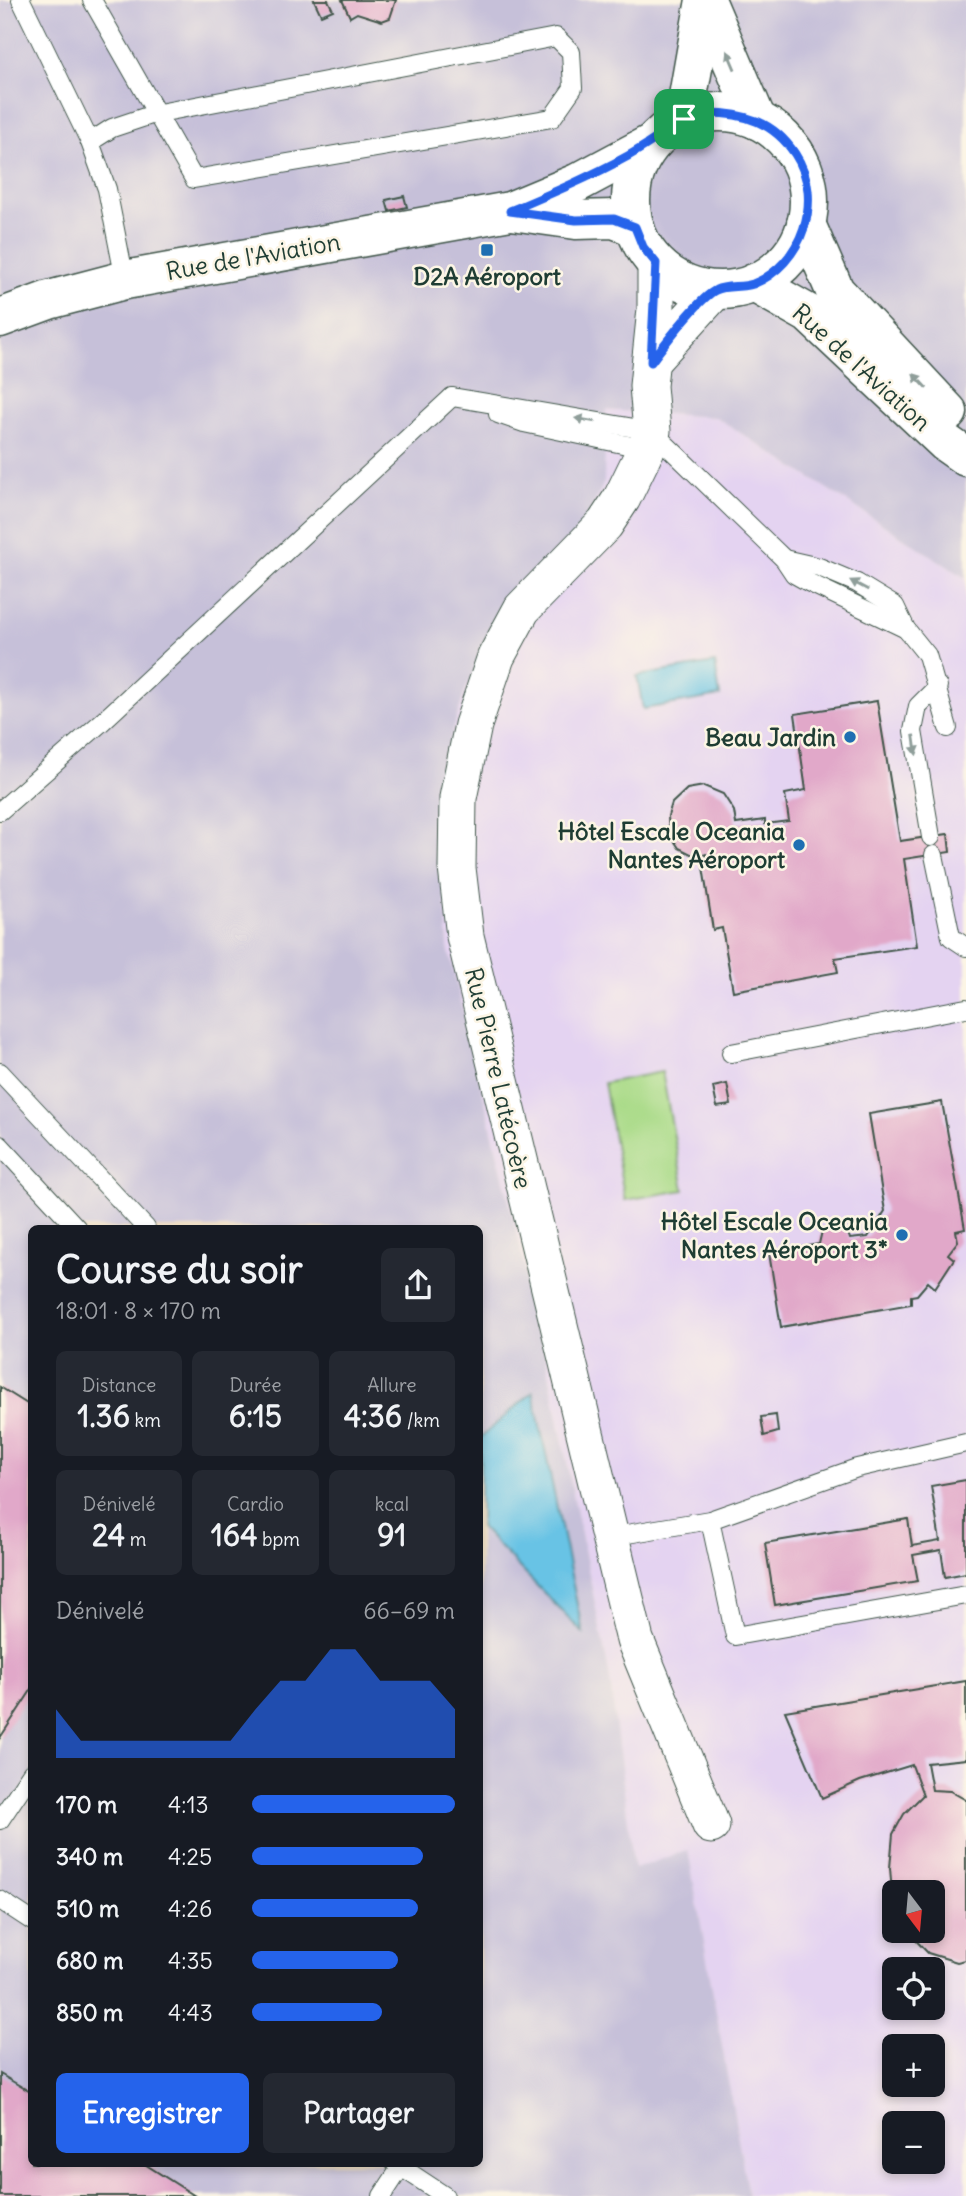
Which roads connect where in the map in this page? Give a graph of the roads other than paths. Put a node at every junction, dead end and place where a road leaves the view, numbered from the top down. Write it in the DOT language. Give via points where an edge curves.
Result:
graph roads {
  1 [pos="21,0"];
  2 [pos="92,0"];
  3 [pos="705,0"];
  4 [pos="154,114"];
  5 [pos="684,119"];
  6 [pos="757,120"];
  7 [pos="90,142"];
  8 [pos="652,143"];
  9 [pos="510,211"];
  10 [pos="806,223"];
  11 [pos="635,227"];
  12 [pos="656,263"];
  13 [pos="125,280"];
  14 [pos="754,283"];
  15 [pos="716,290"];
  16 [pos="0,318"];
  17 [pos="651,362"];
  18 [pos="966,432"];
  19 [pos="649,440"];
  20 [pos="966,457"];
  21 [pos="938,686"];
  22 [pos="948,728"];
  23 [pos="0,811"];
  24 [pos="931,837"];
  25 [pos="934,855"];
  26 [pos="966,947"];
  27 [pos="966,1008"];
  28 [pos="731,1052"];
  29 [pos="0,1072"];
  30 [pos="3,1156"];
  31 [pos="74,1225"];
  32 [pos="143,1225"];
  33 [pos="966,1443"];
  34 [pos="710,1520"];
  35 [pos="609,1537"];
  36 [pos="966,1595"];
  37 [pos="28,1778"];
  38 [pos="0,1819"];
  39 [pos="712,1825"];
  40 [pos="0,1900"];
  41 [pos="28,1918"];
  42 [pos="397,2167"];
  43 [pos="401,2167"];
  44 [pos="382,2196"];
  45 [pos="445,2196"];
  1 -- 7 [label="lane"];
  2 -- 4 [label="lane"];
  3 -- 5 [label="main road"];
  6 -- 3 [label="main road, one-way"];
  4 -- 4 [label="lane" via="194,179 552,118 573,88 571,52 556,37"];
  4 -- 7 [label="lane" via="112,128"];
  5 -- 6 [label="main road" via="733,113"];
  5 -- 8 [label="main road"];
  6 -- 10 [label="main road" via="780,136 799,160 807,181"];
  7 -- 13 [label="lane" via="107,190"];
  8 -- 9 [label="main road, Rue de l'Aviation" via="577,183"];
  8 -- 11 [label="main road" via="633,183"];
  9 -- 11 [label="main road, Rue de l'Aviation" via="576,220 614,219"];
  9 -- 13 [label="main road, Rue de l'Aviation"];
  10 -- 14 [label="main road" via="787,260"];
  18 -- 10 [label="main road, Rue de l'Aviation, one-way" via="835,291"];
  11 -- 12 [label="main road"];
  12 -- 15 [label="main road" via="673,277"];
  12 -- 17 [label="street"];
  13 -- 16 [label="main road, Rue de l'Aviation"];
  14 -- 15 [label="main road"];
  14 -- 20 [label="main road, Rue de l'Aviation" via="809,314"];
  15 -- 17 [label="street"];
  17 -- 19 [label="street"];
  19 -- 21 [label="lane" via="784,559 794,574 906,629 920,644"];
  19 -- 23 [label="lane" via="524,423 452,397"];
  19 -- 35 [label="street, Rue Pierre Latécoère" via="622,498 604,524 543,586 507,634 473,725 458,798 457,868 465,936"];
  21 -- 22 [label="lane"];
  21 -- 24 [label="lane, one-way" via="918,706 913,731"];
  25 -- 26 [label="lane" via="951,937"];
  27 -- 28 [label="lane"];
  29 -- 32 [label="lane"];
  30 -- 31 [label="lane"];
  33 -- 34 [label="lane" via="857,1468"];
  34 -- 35 [label="lane"];
  34 -- 36 [label="lane" via="734,1636"];
  35 -- 39 [label="street, Rue Pierre Latécoère" via="635,1640"];
  37 -- 38 [label="lane"];
  40 -- 41 [label="lane"];
  42 -- 44 [label="lane"];
  43 -- 45 [label="lane"];
}
